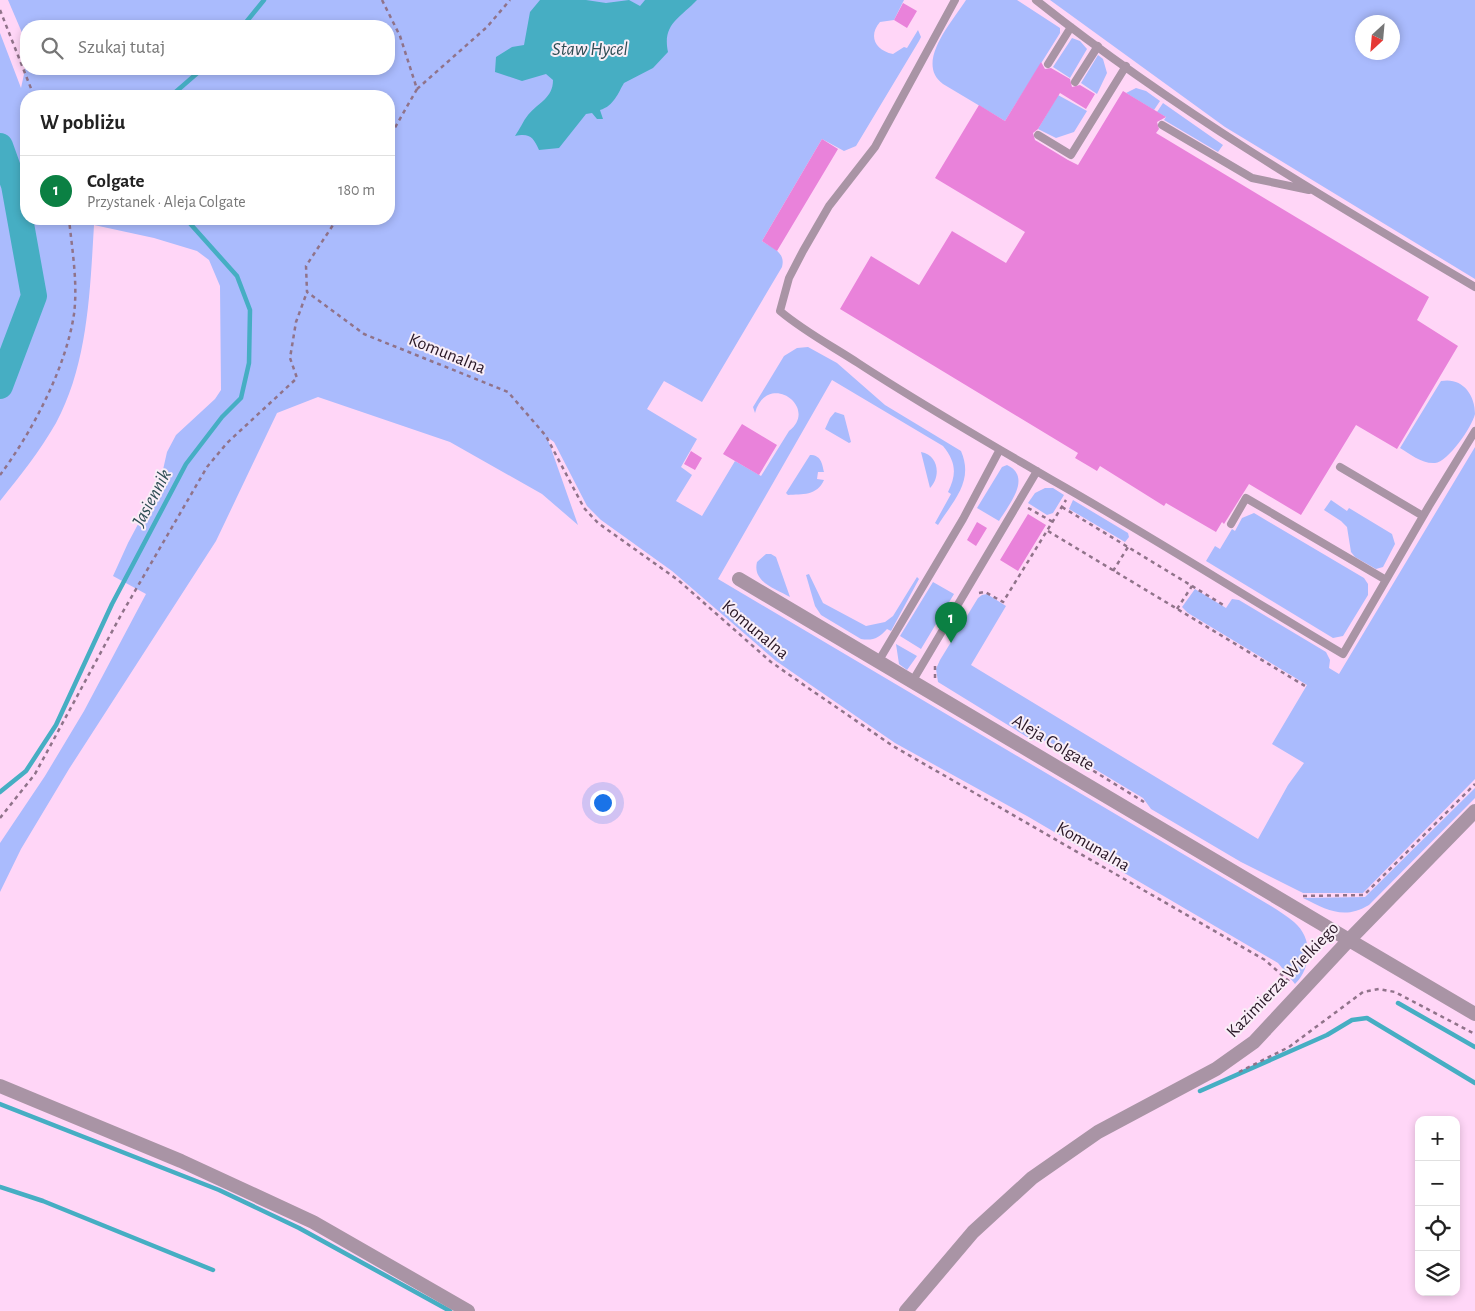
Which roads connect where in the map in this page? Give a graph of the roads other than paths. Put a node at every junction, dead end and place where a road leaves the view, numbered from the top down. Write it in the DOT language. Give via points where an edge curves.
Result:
graph roads {
  1 [pos="954,0"];
  2 [pos="1036,0"];
  3 [pos="1071,27"];
  4 [pos="1098,46"];
  5 [pos="1048,64"];
  6 [pos="1126,66"];
  7 [pos="1075,82"];
  8 [pos="1162,125"];
  9 [pos="1038,135"];
  10 [pos="1316,191"];
  11 [pos="1475,287"];
  12 [pos="1475,431"];
  13 [pos="999,451"];
  14 [pos="1340,467"];
  15 [pos="1037,471"];
  16 [pos="1423,516"];
  17 [pos="1231,524"];
  18 [pos="739,579"];
  19 [pos="1386,580"];
  20 [pos="878,662"];
  21 [pos="912,682"];
  22 [pos="1475,811"];
  23 [pos="1349,940"];
  24 [pos="1475,1014"];
  25 [pos="0,1086"];
  26 [pos="468,1311"];
  27 [pos="906,1311"];
  1 -- 13 [label="lane" via="875,148 828,206 789,278 780,312 805,332"];
  2 -- 3 [label="lane"];
  3 -- 4 [label="lane"];
  3 -- 5 [label="lane"];
  4 -- 6 [label="lane"];
  4 -- 7 [label="lane"];
  6 -- 9 [label="lane" via="1071,155"];
  6 -- 10 [label="lane" via="1222,134"];
  8 -- 10 [label="lane" via="1252,178"];
  10 -- 11 [label="lane"];
  12 -- 16 [label="lane"];
  13 -- 15 [label="lane"];
  13 -- 20 [label="lane" via="963,519"];
  14 -- 16 [label="lane"];
  15 -- 19 [label="lane" via="1344,654"];
  15 -- 21 [label="lane"];
  16 -- 19 [label="lane"];
  17 -- 19 [label="lane" via="1246,498"];
  18 -- 20 [label="street, Aleja Colgate"];
  20 -- 21 [label="street, Aleja Colgate"];
  21 -- 23 [label="street, Aleja Colgate"];
  22 -- 23 [label="street, Kazimierza Wielkiego"];
  23 -- 24 [label="street, Aleja Colgate"];
  23 -- 27 [label="street, Kazimierza Wielkiego" via="1254,1042 1224,1064 1098,1132 1032,1178 973,1232"];
  25 -- 26 [label="street" via="181,1161 313,1222"];
}
